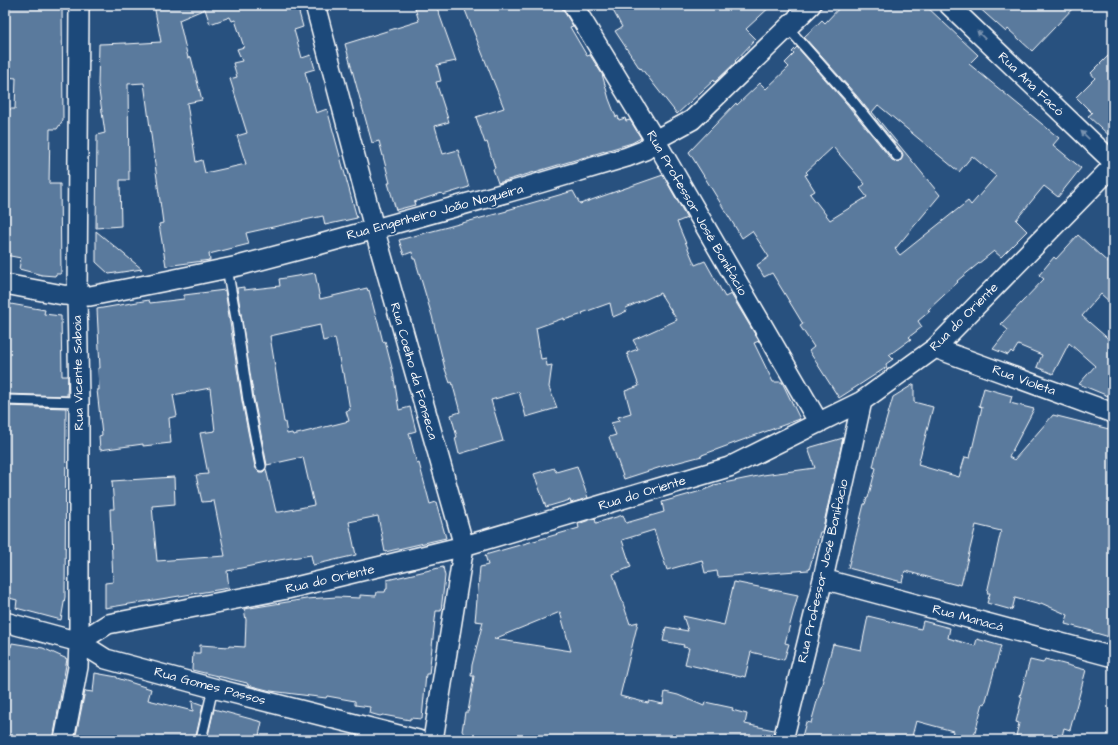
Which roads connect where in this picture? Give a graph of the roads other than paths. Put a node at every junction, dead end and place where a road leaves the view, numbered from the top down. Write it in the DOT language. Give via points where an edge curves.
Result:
graph roads {
  1 [pos="79,5"];
  2 [pos="315,5"];
  3 [pos="573,5"];
  4 [pos="811,5"];
  5 [pos="949,5"];
  6 [pos="788,28"];
  7 [pos="655,140"];
  8 [pos="896,156"];
  9 [pos="1113,162"];
  10 [pos="1113,166"];
  11 [pos="374,228"];
  12 [pos="227,268"];
  13 [pos="5,284"];
  14 [pos="77,296"];
  15 [pos="934,348"];
  16 [pos="5,400"];
  17 [pos="862,401"];
  18 [pos="79,402"];
  19 [pos="1113,413"];
  20 [pos="819,423"];
  21 [pos="261,466"];
  22 [pos="464,546"];
  23 [pos="823,579"];
  24 [pos="5,622"];
  25 [pos="79,642"];
  26 [pos="1113,657"];
  27 [pos="213,688"];
  28 [pos="64,740"];
  29 [pos="201,740"];
  30 [pos="418,740"];
  31 [pos="433,740"];
  32 [pos="783,740"];
  1 -- 14 [label="street, Rua Vicente Saboia"];
  2 -- 11 [label="street, Rua Coelho da Fonseca"];
  3 -- 7 [label="street, Rua Professor José Bonifácio"];
  4 -- 6 [label="street, Rua Engenheiro João Nogueira"];
  9 -- 5 [label="street, Rua Ana Facó, one-way"];
  6 -- 7 [label="street, Rua Engenheiro João Nogueira" via="692,120"];
  6 -- 8 [label="lane" via="851,99"];
  7 -- 11 [label="street, Rua Engenheiro João Nogueira" via="645,150 627,157"];
  7 -- 20 [label="street, Rua Professor José Bonifácio"];
  10 -- 15 [label="street, Rua do Oriente"];
  11 -- 12 [label="street, Rua Engenheiro João Nogueira"];
  11 -- 22 [label="street, Rua Coelho da Fonseca"];
  12 -- 14 [label="street, Rua Engenheiro João Nogueira" via="90,296"];
  12 -- 21 [label="lane"];
  13 -- 14 [label="street, Rua Engenheiro João Nogueira"];
  14 -- 18 [label="street, Rua Vicente Saboia"];
  15 -- 17 [label="street, Rua do Oriente"];
  15 -- 19 [label="street, Rua Violeta"];
  16 -- 18 [label="lane"];
  17 -- 20 [label="street, Rua do Oriente"];
  17 -- 23 [label="street, Rua Professor José Bonifácio"];
  18 -- 25 [label="street, Rua Vicente Saboia"];
  20 -- 22 [label="street, Rua do Oriente" via="729,467"];
  22 -- 25 [label="street, Rua do Oriente" via="287,589 108,624"];
  22 -- 31 [label="street, Rua Coelho da Fonseca"];
  23 -- 26 [label="street, Rua Manacá"];
  23 -- 32 [label="street, Rua Professor José Bonifácio"];
  24 -- 25 [label="street, Rua Gomes Passos"];
  25 -- 27 [label="street, Rua Gomes Passos" via="106,659"];
  25 -- 28 [label="street, Rua Vicente Saboia" via="78,667"];
  27 -- 29 [label="lane"];
  27 -- 30 [label="street, Rua Gomes Passos"];
}
